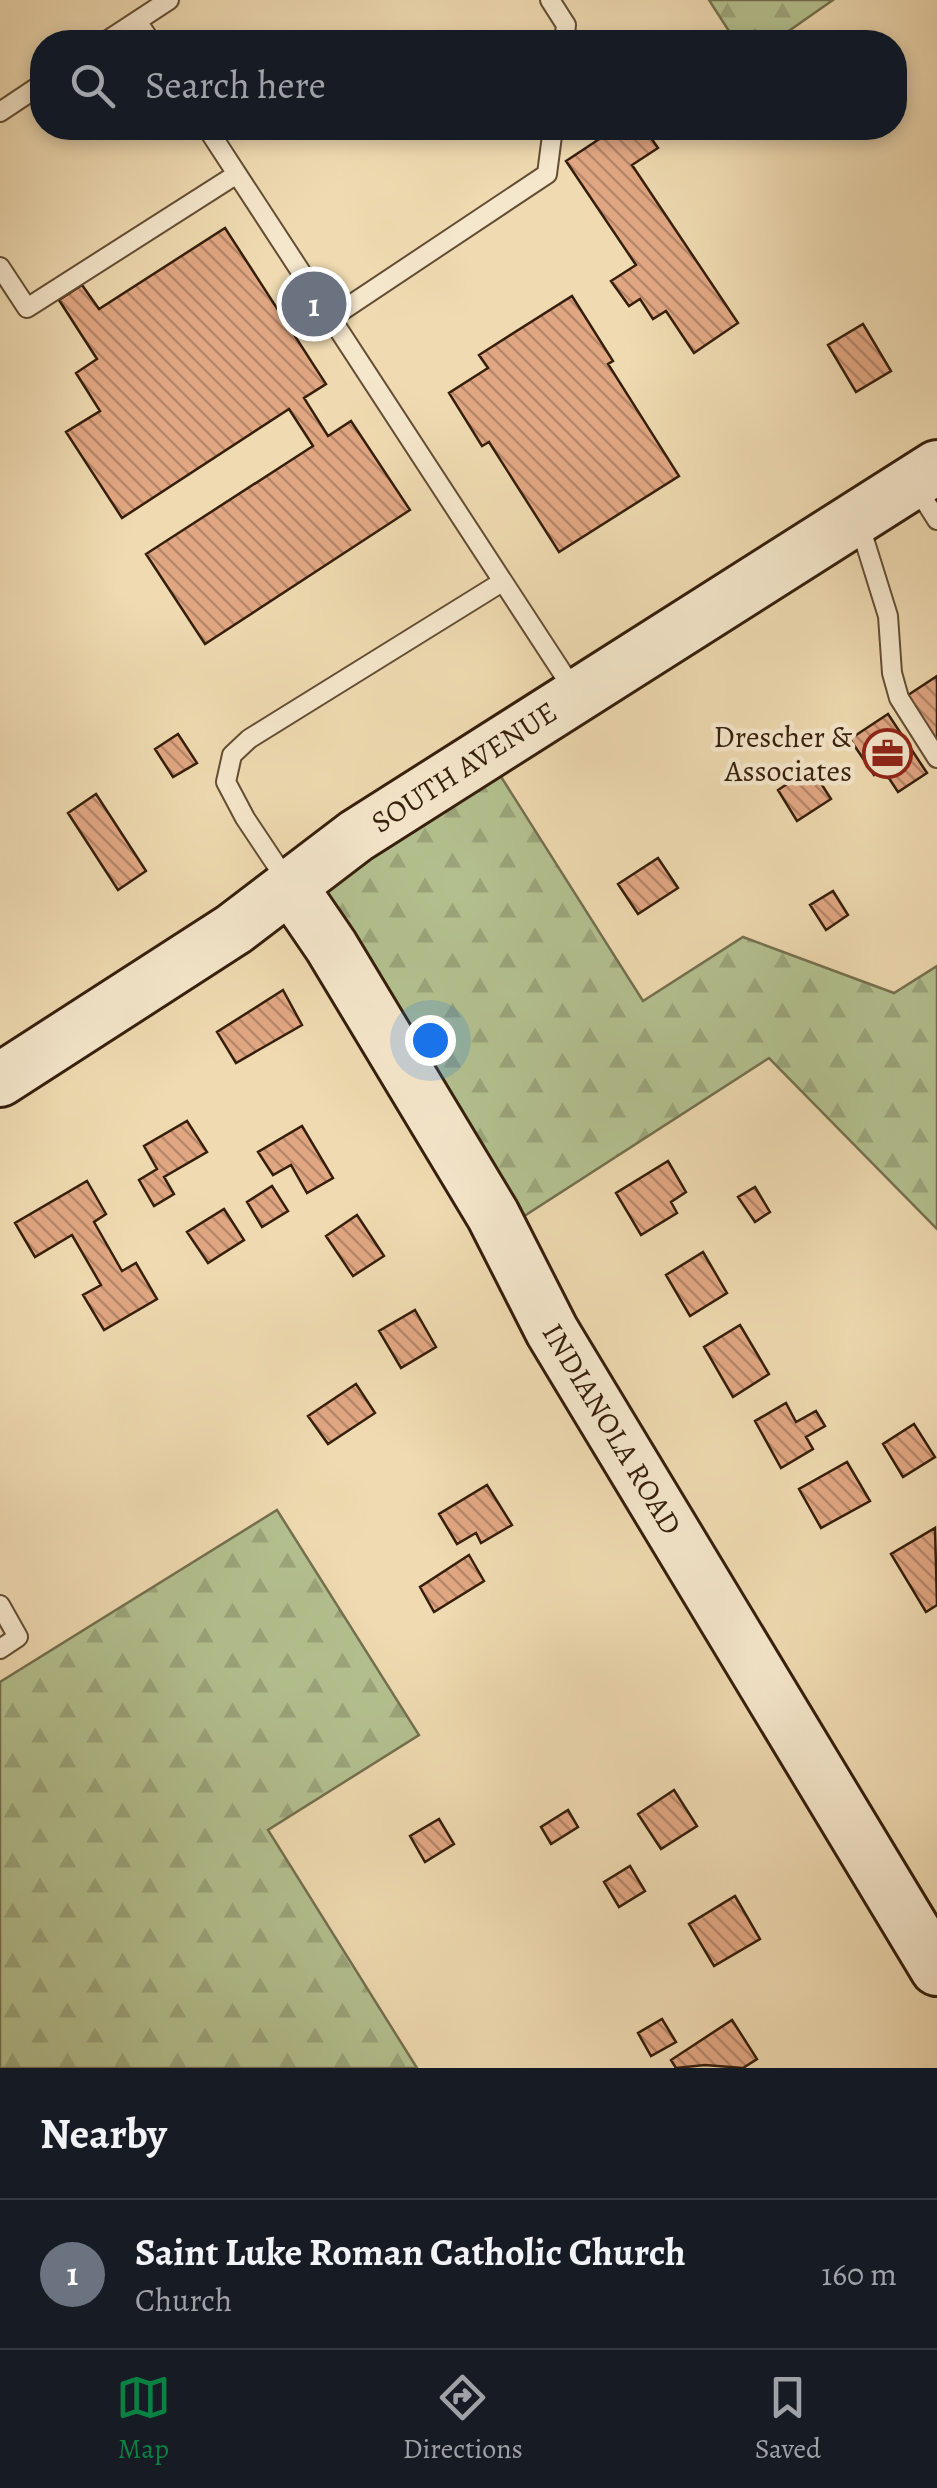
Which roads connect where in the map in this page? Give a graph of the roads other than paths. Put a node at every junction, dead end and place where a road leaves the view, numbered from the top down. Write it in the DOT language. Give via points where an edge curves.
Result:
graph roads {
  1 [pos="170,0"];
  2 [pos="550,0"];
  3 [pos="137,21"];
  4 [pos="123,30"];
  5 [pos="143,30"];
  6 [pos="565,30"];
  7 [pos="30,92"];
  8 [pos="0,112"];
  9 [pos="215,140"];
  10 [pos="552,140"];
  11 [pos="237,174"];
  12 [pos="0,267"];
  13 [pos="330,318"];
  14 [pos="929,490"];
  15 [pos="857,518"];
  16 [pos="502,582"];
  17 [pos="576,694"];
  18 [pos="937,758"];
  19 [pos="290,886"];
  20 [pos="0,1080"];
  21 [pos="0,1605"];
  22 [pos="0,1649"];
  23 [pos="937,1969"];
  1 -- 3 [label="lane"];
  2 -- 6 [label="lane"];
  3 -- 4 [label="lane"];
  3 -- 5 [label="lane"];
  7 -- 8 [label="lane"];
  9 -- 11 [label="lane"];
  10 -- 13 [label="lane" via="548,174"];
  11 -- 12 [label="lane" via="27,308"];
  11 -- 13 [label="lane"];
  13 -- 16 [label="lane"];
  14 -- 15 [label="street, SOUTH AVENUE"];
  15 -- 17 [label="street, SOUTH AVENUE"];
  15 -- 18 [label="lane" via="888,616 898,698"];
  16 -- 17 [label="lane"];
  16 -- 19 [label="lane" via="232,755 226,782"];
  17 -- 19 [label="street, SOUTH AVENUE"];
  19 -- 20 [label="street, SOUTH AVENUE"];
  19 -- 23 [label="street, INDIANOLA ROAD" via="493,1215 552,1330"];
  21 -- 22 [label="lane" via="18,1637"];
}
